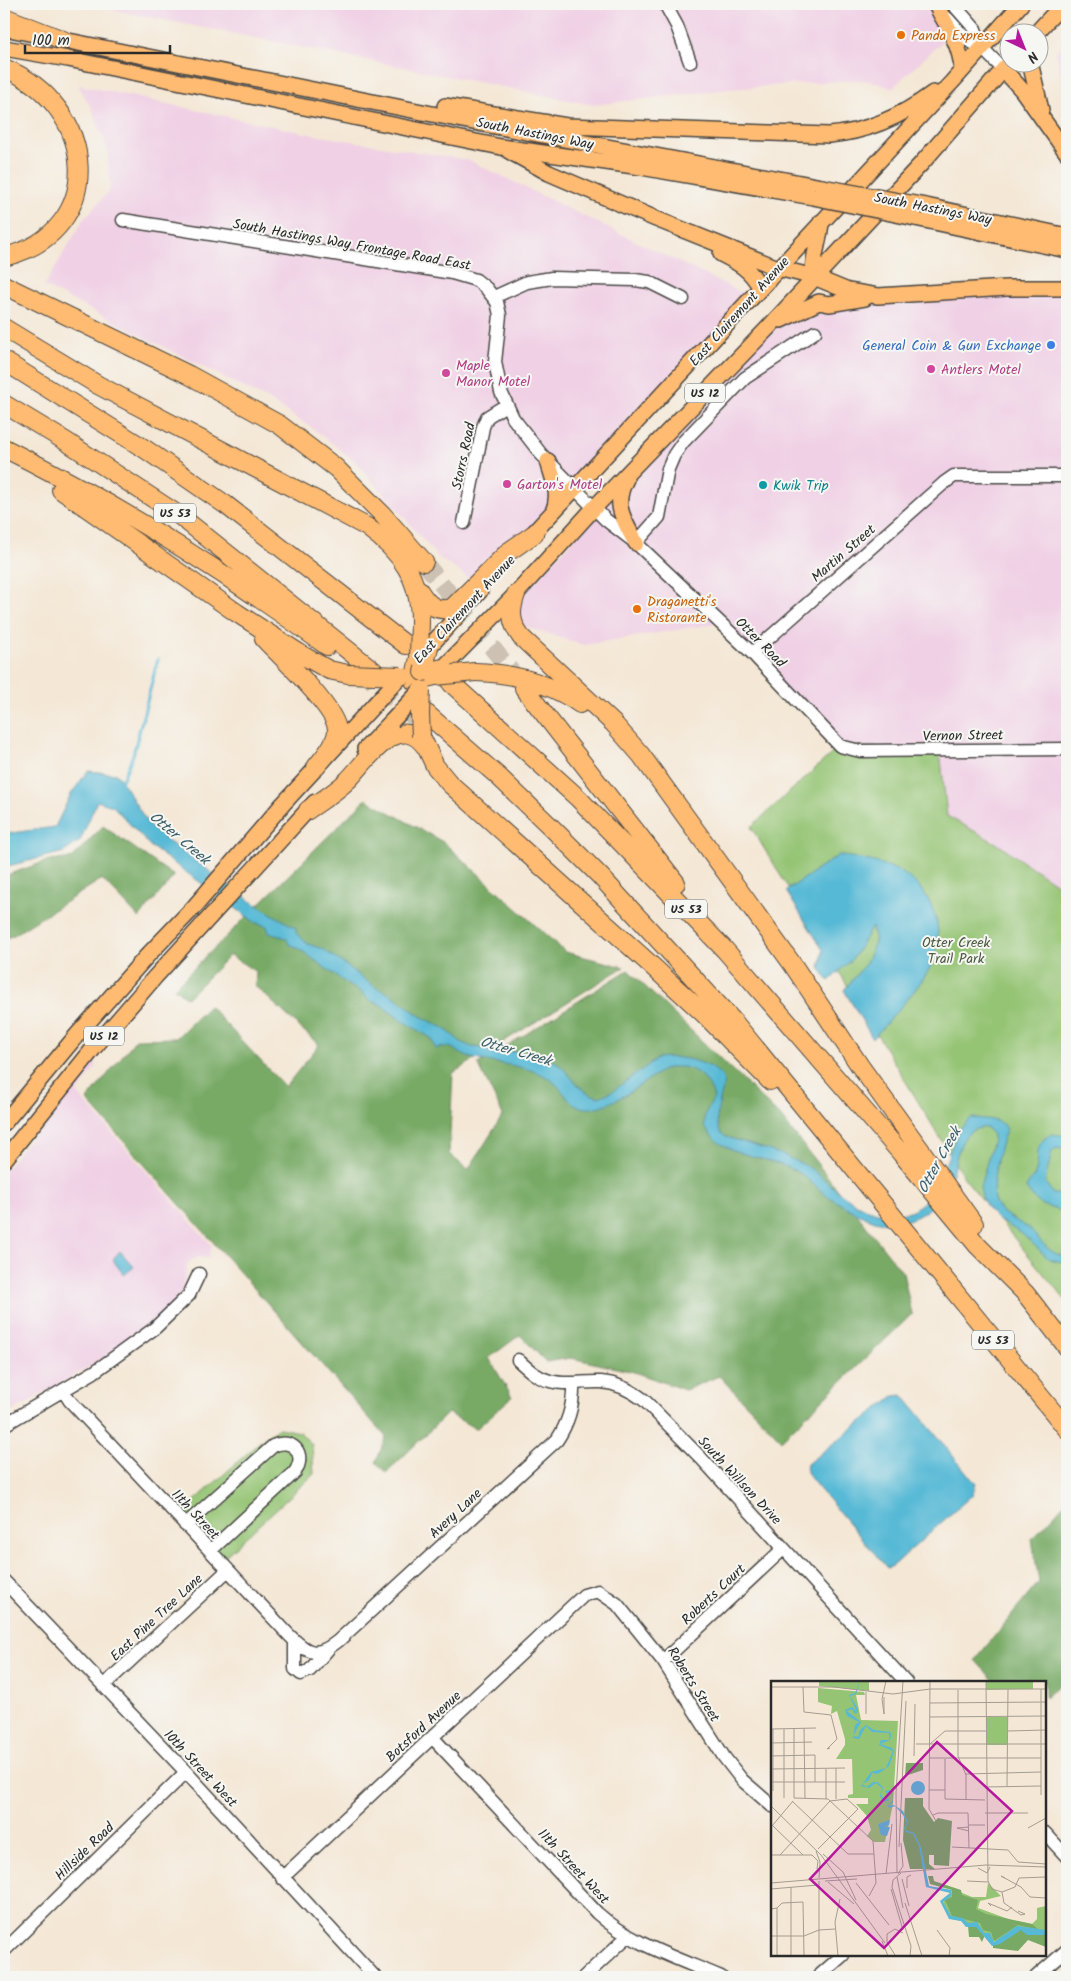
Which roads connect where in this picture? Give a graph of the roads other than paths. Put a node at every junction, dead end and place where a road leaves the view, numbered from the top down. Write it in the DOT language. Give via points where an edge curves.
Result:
graph roads {
  1 [pos="666,4"];
  2 [pos="953,4"];
  3 [pos="971,4"];
  4 [pos="1021,4"];
  5 [pos="1063,4"];
  6 [pos="935,5"];
  7 [pos="962,13"];
  8 [pos="4,17"];
  9 [pos="1046,22"];
  10 [pos="4,28"];
  11 [pos="63,40"];
  12 [pos="4,48"];
  13 [pos="982,48"];
  14 [pos="998,60"];
  15 [pos="690,62"];
  16 [pos="4,68"];
  17 [pos="962,70"];
  18 [pos="1002,72"];
  19 [pos="1011,72"];
  20 [pos="1032,72"];
  21 [pos="347,96"];
  22 [pos="1042,117"];
  23 [pos="501,147"];
  24 [pos="1067,153"];
  25 [pos="817,192"];
  26 [pos="656,219"];
  27 [pos="123,220"];
  28 [pos="821,222"];
  29 [pos="1067,236"];
  30 [pos="1067,250"];
  31 [pos="4,257"];
  32 [pos="778,268"];
  33 [pos="814,277"];
  34 [pos="4,285"];
  35 [pos="760,287"];
  36 [pos="1067,288"];
  37 [pos="878,296"];
  38 [pos="494,297"];
  39 [pos="682,299"];
  40 [pos="4,328"];
  41 [pos="767,329"];
  42 [pos="815,332"];
  43 [pos="4,339"];
  44 [pos="4,361"];
  45 [pos="98,385"];
  46 [pos="4,404"];
  47 [pos="506,405"];
  48 [pos="4,449"];
  49 [pos="548,461"];
  50 [pos="630,471"];
  51 [pos="1067,476"];
  52 [pos="575,489"];
  53 [pos="594,508"];
  54 [pos="553,513"];
  55 [pos="464,523"];
  56 [pos="534,534"];
  57 [pos="636,543"];
  58 [pos="424,562"];
  59 [pos="417,588"];
  60 [pos="516,594"];
  61 [pos="237,613"];
  62 [pos="406,645"];
  63 [pos="752,653"];
  64 [pos="361,672"];
  65 [pos="423,673"];
  66 [pos="524,688"];
  67 [pos="426,732"];
  68 [pos="1067,749"];
  69 [pos="860,751"];
  70 [pos="316,767"];
  71 [pos="656,777"];
  72 [pos="308,810"];
  73 [pos="725,950"];
  74 [pos="4,1124"];
  75 [pos="4,1160"];
  76 [pos="846,1161"];
  77 [pos="982,1244"];
  78 [pos="199,1274"];
  79 [pos="1067,1347"];
  80 [pos="518,1360"];
  81 [pos="573,1383"];
  82 [pos="63,1390"];
  83 [pos="4,1424"];
  84 [pos="1067,1429"];
  85 [pos="185,1525"];
  86 [pos="783,1549"];
  87 [pos="210,1551"];
  88 [pos="228,1570"];
  89 [pos="4,1581"];
  90 [pos="584,1595"];
  91 [pos="296,1642"];
  92 [pos="329,1648"];
  93 [pos="312,1652"];
  94 [pos="663,1661"];
  95 [pos="905,1681"];
  96 [pos="103,1686"];
  97 [pos="433,1738"];
  98 [pos="186,1772"];
  99 [pos="771,1805"];
  100 [pos="1046,1834"];
  101 [pos="1067,1857"];
  102 [pos="282,1878"];
  103 [pos="628,1936"];
  104 [pos="1067,1950"];
  105 [pos="4,1951"];
  106 [pos="842,1956"];
  107 [pos="375,1977"];
  108 [pos="584,1977"];
  109 [pos="721,1977"];
  110 [pos="818,1977"];
  111 [pos="1036,1977"];
  1 -- 15 [label="street"];
  2 -- 7 [label="street"];
  3 -- 7 [label="street"];
  4 -- 13 [label="main road, East Clairemont Avenue / US 12"];
  5 -- 9 [label="main road"];
  6 -- 13 [label="street" via="966,39"];
  6 -- 17 [label="main road" via="956,43"];
  7 -- 13 [label="street" via="975,29"];
  8 -- 11 [label="highway"];
  10 -- 11 [label="main road, South Hastings Way"];
  11 -- 21 [label="main road, South Hastings Way"];
  12 -- 23 [label="main road, South Hastings Way"];
  13 -- 14 [label="street"];
  13 -- 17 [label="main road, East Clairemont Avenue / US 12"];
  16 -- 31 [label="highway" via="34,84 57,107 73,133 80,166 72,201 56,227 31,248"];
  17 -- 21 [label="main road" via="915,106 896,116 861,130 828,135 567,126 387,96"];
  17 -- 28 [label="main road, East Clairemont Avenue / US 12"];
  18 -- 33 [label="main road, East Clairemont Avenue / US 12"];
  19 -- 22 [label="main road"];
  20 -- 22 [label="main road"];
  21 -- 25 [label="main road, South Hastings Way"];
  22 -- 24 [label="main road"];
  23 -- 25 [label="main road, South Hastings Way"];
  23 -- 26 [label="main road" via="549,173"];
  25 -- 29 [label="main road, South Hastings Way, bridge" via="926,206"];
  25 -- 30 [label="main road, South Hastings Way, bridge" via="915,218"];
  26 -- 32 [label="main road"];
  26 -- 35 [label="main road" via="746,267"];
  27 -- 38 [label="street, South Hastings Way Frontage Road East" via="463,275 481,284"];
  28 -- 32 [label="main road, East Clairemont Avenue / US 12"];
  28 -- 33 [label="main road" via="813,264"];
  32 -- 33 [label="main road"];
  32 -- 35 [label="main road, East Clairemont Avenue / US 12"];
  33 -- 37 [label="main road" via="838,289"];
  33 -- 41 [label="main road, East Clairemont Avenue / US 12"];
  34 -- 58 [label="highway" via="189,374 280,425 336,468"];
  35 -- 52 [label="main road, East Clairemont Avenue / US 12"];
  36 -- 37 [label="main road" via="1007,288"];
  37 -- 41 [label="main road" via="829,304 819,302 798,310"];
  38 -- 39 [label="street" via="528,282 552,278 635,280 660,287"];
  38 -- 47 [label="street" via="500,315 496,370"];
  40 -- 45 [label="highway"];
  41 -- 50 [label="main road, East Clairemont Avenue / US 12"];
  42 -- 57 [label="street" via="745,378 683,442 668,469 659,516"];
  43 -- 45 [label="highway"];
  44 -- 62 [label="highway, US 53" via="145,449 226,505"];
  45 -- 59 [label="highway" via="367,527 395,553"];
  46 -- 64 [label="highway, US 53" via="180,516"];
  47 -- 49 [label="street"];
  47 -- 55 [label="street, Storrs Road" via="487,418 483,427"];
  48 -- 61 [label="highway"];
  48 -- 64 [label="highway" via="213,567"];
  49 -- 52 [label="street"];
  49 -- 54 [label="main road" via="558,495"];
  50 -- 53 [label="main road, East Clairemont Avenue / US 12"];
  50 -- 57 [label="main road" via="619,500"];
  51 -- 63 [label="street, Martin Street" via="954,476"];
  52 -- 53 [label="street, Otter Road"];
  52 -- 54 [label="main road, East Clairemont Avenue / US 12"];
  53 -- 57 [label="street, Otter Road"];
  53 -- 60 [label="main road, East Clairemont Avenue / US 12"];
  54 -- 56 [label="main road, East Clairemont Avenue / US 12"];
  56 -- 59 [label="highway" via="508,552 452,608 433,607"];
  56 -- 65 [label="main road, East Clairemont Avenue / US 12"];
  57 -- 63 [label="street, Otter Road"];
  59 -- 65 [label="highway, bridge"];
  60 -- 65 [label="main road, East Clairemont Avenue / US 12" via="459,650"];
  60 -- 71 [label="highway" via="511,608 512,620 521,637 614,724"];
  61 -- 64 [label="highway" via="319,666 337,673"];
  61 -- 70 [label="highway" via="295,671 334,719 337,728 335,739"];
  63 -- 69 [label="street, Otter Road" via="840,746"];
  64 -- 65 [label="highway, bridge"];
  65 -- 67 [label="highway, bridge" via="420,714"];
  65 -- 70 [label="main road, East Clairemont Avenue / US 12, bridge" via="374,705"];
  65 -- 71 [label="highway, bridge" via="475,672 515,676 567,695 600,720"];
  65 -- 72 [label="main road, East Clairemont Avenue / US 12, bridge" via="392,721"];
  65 -- 73 [label="highway, US 53" via="583,803"];
  66 -- 73 [label="highway"];
  67 -- 72 [label="highway" via="418,737 401,733 390,738 348,781"];
  67 -- 76 [label="highway, US 53" via="499,777 600,876 734,1022"];
  67 -- 76 [label="highway" via="435,766 449,783 704,1014"];
  68 -- 69 [label="street, Vernon Street"];
  70 -- 74 [label="main road, US 12" via="77,1035"];
  71 -- 77 [label="highway" via="793,965"];
  72 -- 75 [label="main road, US 12" via="155,977"];
  73 -- 77 [label="highway, US 53"];
  76 -- 84 [label="highway, US 53"];
  77 -- 79 [label="highway"];
  78 -- 82 [label="street" via="189,1295 155,1328 119,1356"];
  80 -- 81 [label="street, South Willson Drive" via="541,1378"];
  81 -- 86 [label="street, South Willson Drive" via="602,1382 644,1400"];
  81 -- 92 [label="street, Avery Lane" via="572,1406 557,1440"];
  82 -- 83 [label="street"];
  82 -- 85 [label="street, 11th Street" via="70,1402"];
  85 -- 87 [label="street, 11th Street"];
  85 -- 87 [label="street" via="273,1446 285,1443 293,1446 301,1458 295,1472"];
  86 -- 94 [label="street, Roberts Court"];
  86 -- 95 [label="street, South Willson Drive"];
  87 -- 88 [label="street, 11th Street"];
  88 -- 91 [label="street, 11th Street"];
  88 -- 96 [label="street, East Pine Tree Lane"];
  89 -- 96 [label="street, 10th Street West"];
  90 -- 94 [label="street, Roberts Street" via="598,1591 617,1604"];
  90 -- 97 [label="street, Botsford Avenue"];
  91 -- 92 [label="street, Avery Lane" via="294,1664 301,1674 310,1670"];
  91 -- 93 [label="street, 11th Street"];
  92 -- 93 [label="street, Avery Lane"];
  94 -- 99 [label="street, Roberts Street" via="724,1757 742,1780"];
  96 -- 98 [label="street, 10th Street West"];
  97 -- 102 [label="street, Botsford Avenue"];
  97 -- 103 [label="street, 11th Street West" via="597,1913"];
  98 -- 102 [label="street, 10th Street West"];
  98 -- 105 [label="street, Hillside Road"];
  100 -- 101 [label="street"];
  102 -- 107 [label="street, 10th Street West"];
  103 -- 108 [label="street"];
  103 -- 109 [label="street, 11th Street West"];
  104 -- 111 [label="street"];
  106 -- 110 [label="street"];
}
